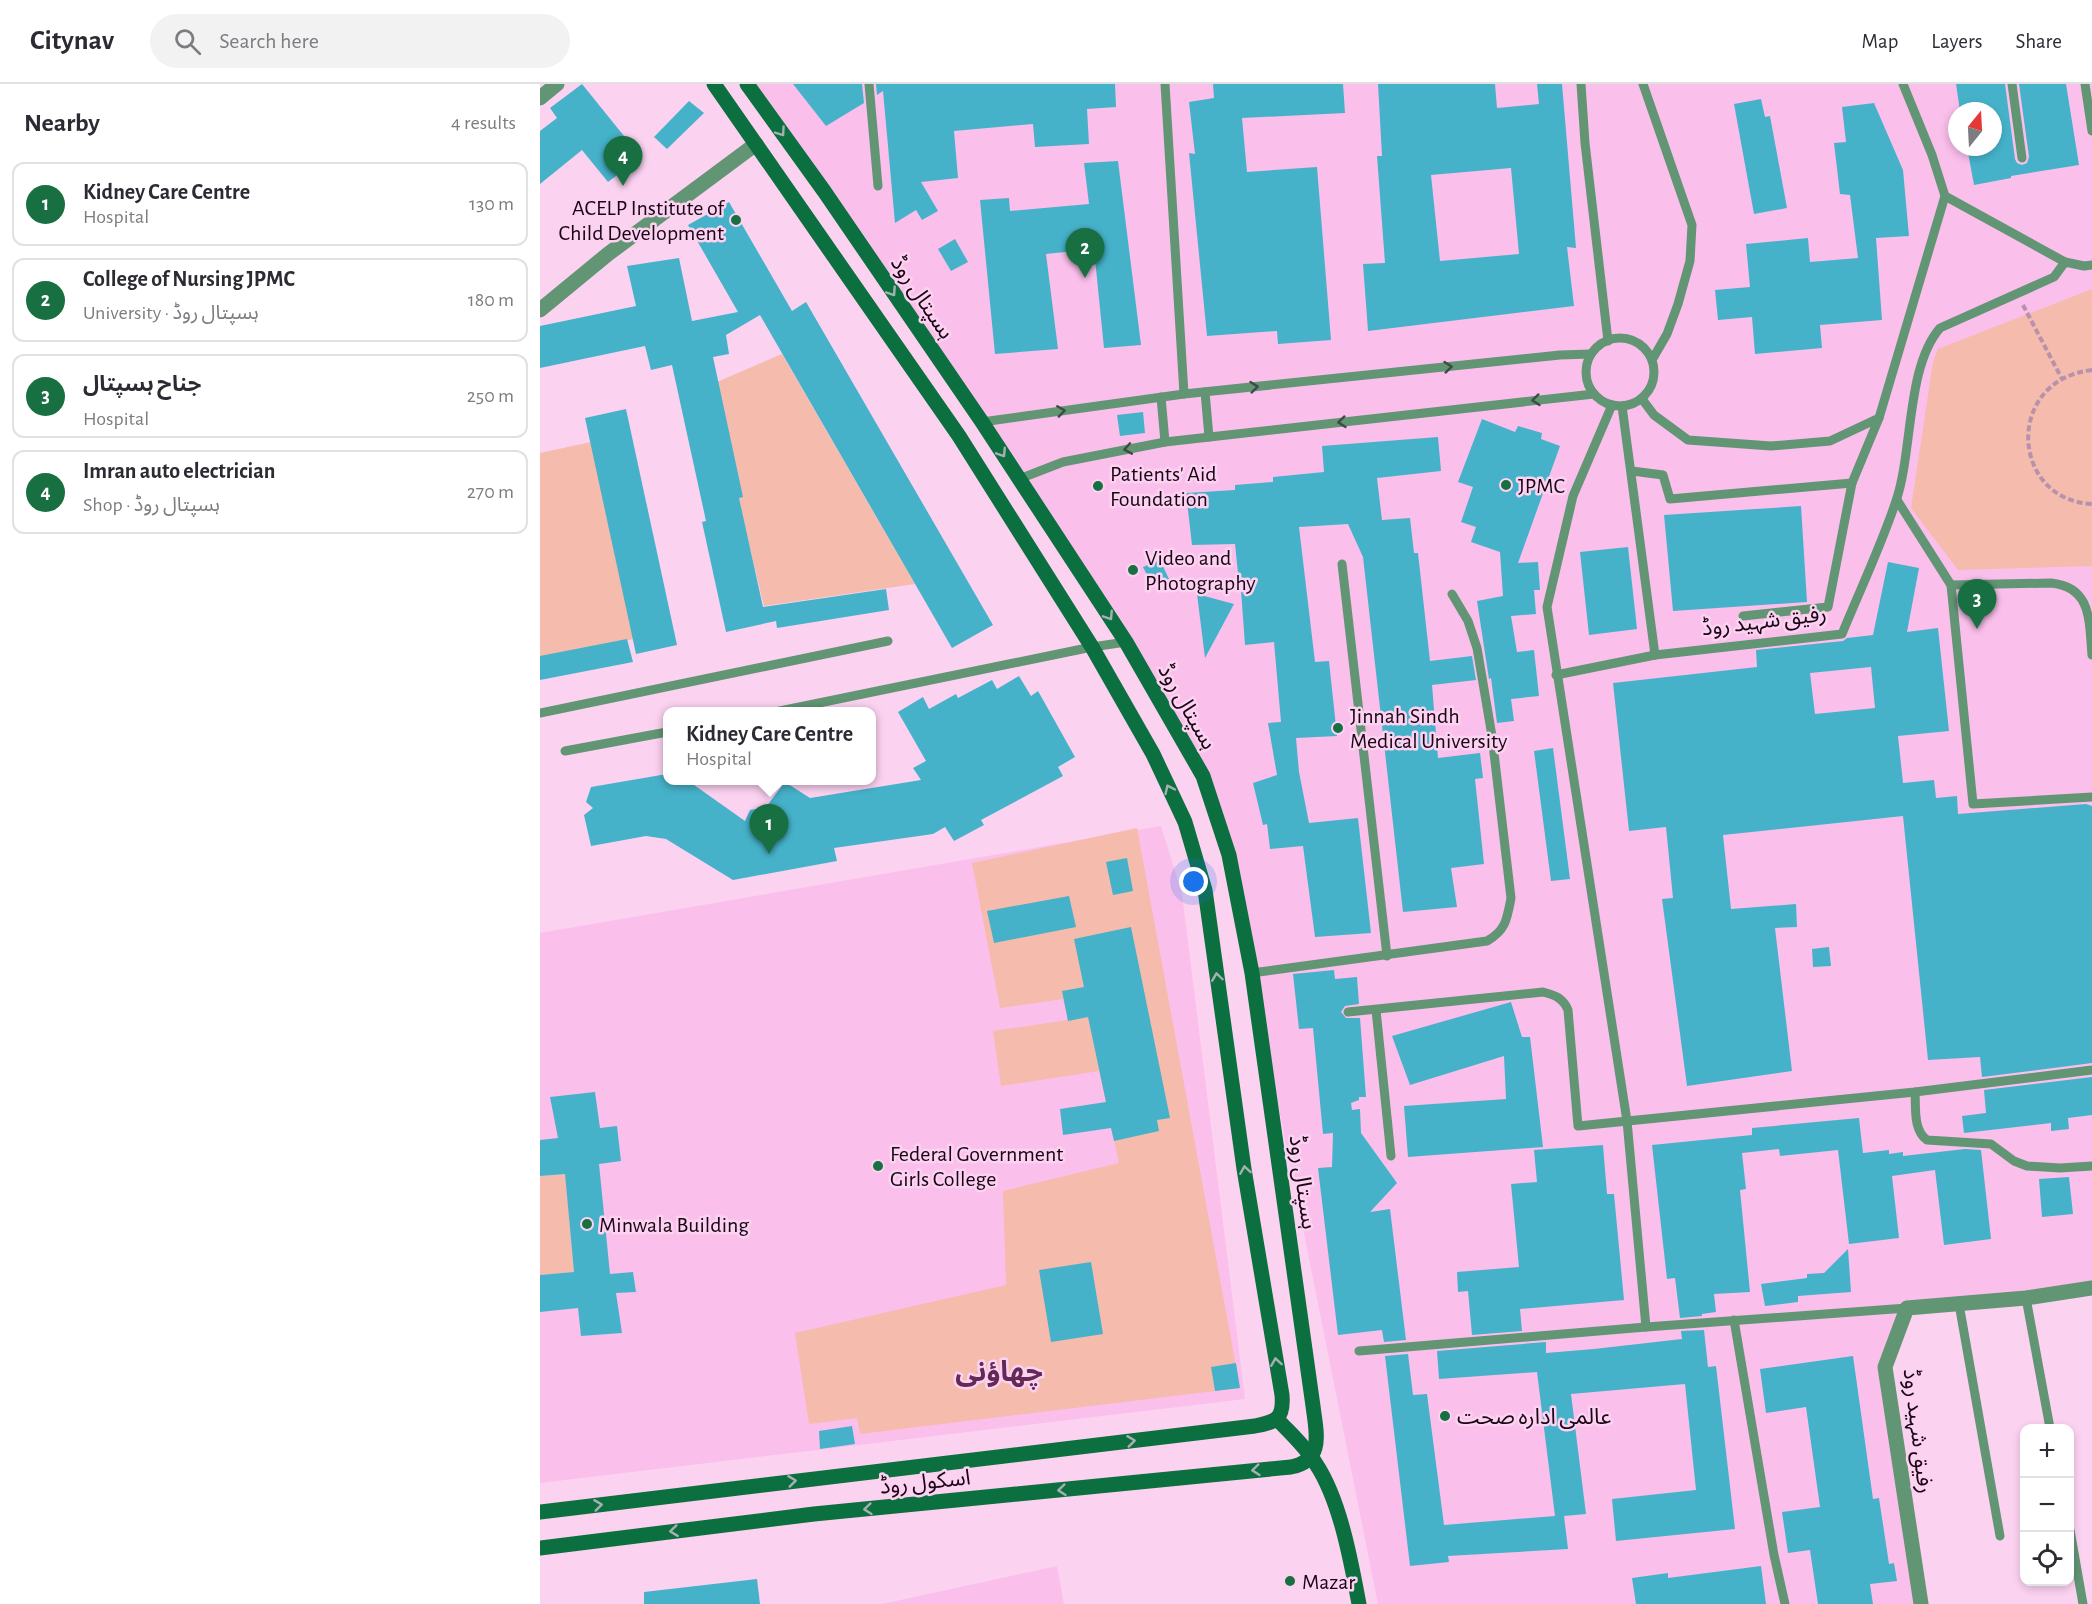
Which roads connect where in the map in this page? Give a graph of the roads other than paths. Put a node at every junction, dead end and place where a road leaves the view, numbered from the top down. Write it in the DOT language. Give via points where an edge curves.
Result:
graph roads {
  1 [pos="557,84"];
  2 [pos="714,84"];
  3 [pos="747,84"];
  4 [pos="869,84"];
  5 [pos="1165,84"];
  6 [pos="1581,84"];
  7 [pos="1643,84"];
  8 [pos="1903,84"];
  9 [pos="2012,84"];
  10 [pos="2085,84"];
  11 [pos="540,98"];
  12 [pos="2092,131"];
  13 [pos="756,144"];
  14 [pos="2022,158"];
  15 [pos="878,186"];
  16 [pos="1945,196"];
  17 [pos="2065,262"];
  18 [pos="2092,265"];
  19 [pos="540,310"];
  20 [pos="1608,340"];
  21 [pos="1591,354"];
  22 [pos="1652,360"];
  23 [pos="1204,392"];
  24 [pos="1184,393"];
  25 [pos="1594,393"];
  26 [pos="1161,397"];
  27 [pos="1642,399"];
  28 [pos="1612,405"];
  29 [pos="1622,406"];
  30 [pos="1879,418"];
  31 [pos="982,422"];
  32 [pos="1209,437"];
  33 [pos="1165,442"];
  34 [pos="1632,471"];
  35 [pos="1019,479"];
  36 [pos="1852,483"];
  37 [pos="1897,500"];
  38 [pos="1342,564"];
  39 [pos="1951,585"];
  40 [pos="1452,594"];
  41 [pos="1743,616"];
  42 [pos="888,641"];
  43 [pos="1126,642"];
  44 [pos="1092,647"];
  45 [pos="2092,655"];
  46 [pos="1655,656"];
  47 [pos="1556,675"];
  48 [pos="795,707"];
  49 [pos="540,713"];
  50 [pos="663,733"];
  51 [pos="565,751"];
  52 [pos="2092,797"];
  53 [pos="1387,956"];
  54 [pos="1252,973"];
  55 [pos="1376,1010"];
  56 [pos="1348,1012"];
  57 [pos="2092,1070"];
  58 [pos="1915,1092"];
  59 [pos="1627,1120"];
  60 [pos="1390,1156"];
  61 [pos="2092,1166"];
  62 [pos="2092,1288"];
  63 [pos="2026,1298"];
  64 [pos="1959,1304"];
  65 [pos="1907,1308"];
  66 [pos="1734,1320"];
  67 [pos="1646,1327"];
  68 [pos="1359,1351"];
  69 [pos="1277,1419"];
  70 [pos="2049,1424"];
  71 [pos="1311,1456"];
  72 [pos="540,1512"];
  73 [pos="2070,1532"];
  74 [pos="2000,1536"];
  75 [pos="540,1548"];
  76 [pos="1359,1604"];
  77 [pos="1785,1604"];
  78 [pos="1921,1604"];
  79 [pos="2083,1604"];
  1 -- 11 [label="street"];
  2 -- 13 [label="main road"];
  3 -- 31 [label="main road, ہسپتال روڈ, one-way"];
  4 -- 15 [label="lane"];
  5 -- 24 [label="lane"];
  6 -- 20 [label="lane"];
  7 -- 22 [label="lane" via="1692,225 1690,261 1678,303"];
  8 -- 16 [label="lane"];
  9 -- 14 [label="lane"];
  10 -- 12 [label="lane"];
  13 -- 19 [label="street"];
  13 -- 44 [label="main road" via="959,436"];
  16 -- 17 [label="lane"];
  16 -- 30 [label="lane"];
  17 -- 18 [label="lane"];
  17 -- 37 [label="lane" via="2054,277 1940,328 1931,339 1917,384"];
  20 -- 21 [label="lane"];
  20 -- 22 [label="lane" via="1629,339 1647,351"];
  23 -- 21 [label="lane, one-way"];
  21 -- 25 [label="lane" via="1586,374"];
  22 -- 27 [label="lane" via="1653,381"];
  23 -- 24 [label="lane"];
  23 -- 32 [label="lane"];
  24 -- 26 [label="lane"];
  25 -- 28 [label="lane"];
  25 -- 32 [label="lane, one-way"];
  31 -- 26 [label="lane, one-way"];
  26 -- 33 [label="lane"];
  27 -- 29 [label="lane"];
  27 -- 30 [label="lane" via="1654,415 1688,440 1771,446 1830,441"];
  28 -- 29 [label="lane"];
  28 -- 47 [label="lane" via="1573,496 1547,607"];
  29 -- 34 [label="lane"];
  30 -- 36 [label="lane"];
  31 -- 35 [label="main road, ہسپتال روڈ, one-way"];
  32 -- 33 [label="lane"];
  33 -- 35 [label="lane, one-way" via="1063,462"];
  34 -- 36 [label="lane" via="1663,475 1670,499"];
  34 -- 46 [label="lane"];
  35 -- 43 [label="main road, ہسپتال روڈ, one-way"];
  36 -- 41 [label="lane" via="1828,607"];
  37 -- 39 [label="lane"];
  37 -- 46 [label="lane, رفیق شہید روڈ" via="1842,633"];
  38 -- 53 [label="lane"];
  39 -- 45 [label="lane" via="2051,583 2074,589 2087,609"];
  39 -- 52 [label="lane" via="1973,804"];
  40 -- 53 [label="lane" via="1468,621 1477,648 1492,736 1511,898 1499,934 1487,940"];
  42 -- 49 [label="lane"];
  43 -- 44 [label="lane"];
  43 -- 54 [label="main road, ہسپتال روڈ" via="1203,776 1229,855"];
  44 -- 48 [label="lane"];
  69 -- 44 [label="main road, one-way" via="1282,1410 1282,1395 1244,1169 1205,890 1185,822 1153,754"];
  46 -- 47 [label="lane, رفیق شہید روڈ"];
  47 -- 59 [label="lane"];
  50 -- 51 [label="lane"];
  53 -- 54 [label="lane"];
  54 -- 71 [label="main road, ہسپتال روڈ" via="1315,1415 1317,1442"];
  55 -- 56 [label="lane"];
  55 -- 59 [label="lane" via="1543,992 1560,998 1568,1010 1578,1126"];
  55 -- 60 [label="lane"];
  57 -- 58 [label="lane"];
  58 -- 59 [label="lane"];
  58 -- 61 [label="lane" via="1918,1128 1927,1140 1991,1144 2028,1166"];
  59 -- 67 [label="lane"];
  62 -- 63 [label="street"];
  63 -- 64 [label="street"];
  63 -- 70 [label="lane"];
  64 -- 65 [label="street"];
  64 -- 74 [label="lane"];
  65 -- 66 [label="lane"];
  65 -- 78 [label="street, رفیق شہید روڈ" via="1885,1366"];
  66 -- 67 [label="lane"];
  66 -- 77 [label="lane"];
  67 -- 68 [label="lane"];
  69 -- 71 [label="main road"];
  72 -- 69 [label="main road, اسکول روڈ, one-way" via="1255,1426"];
  71 -- 75 [label="main road, اسکول روڈ, one-way" via="1291,1467 814,1514"];
  71 -- 76 [label="main road" via="1333,1500"];
  73 -- 79 [label="lane"];
}
